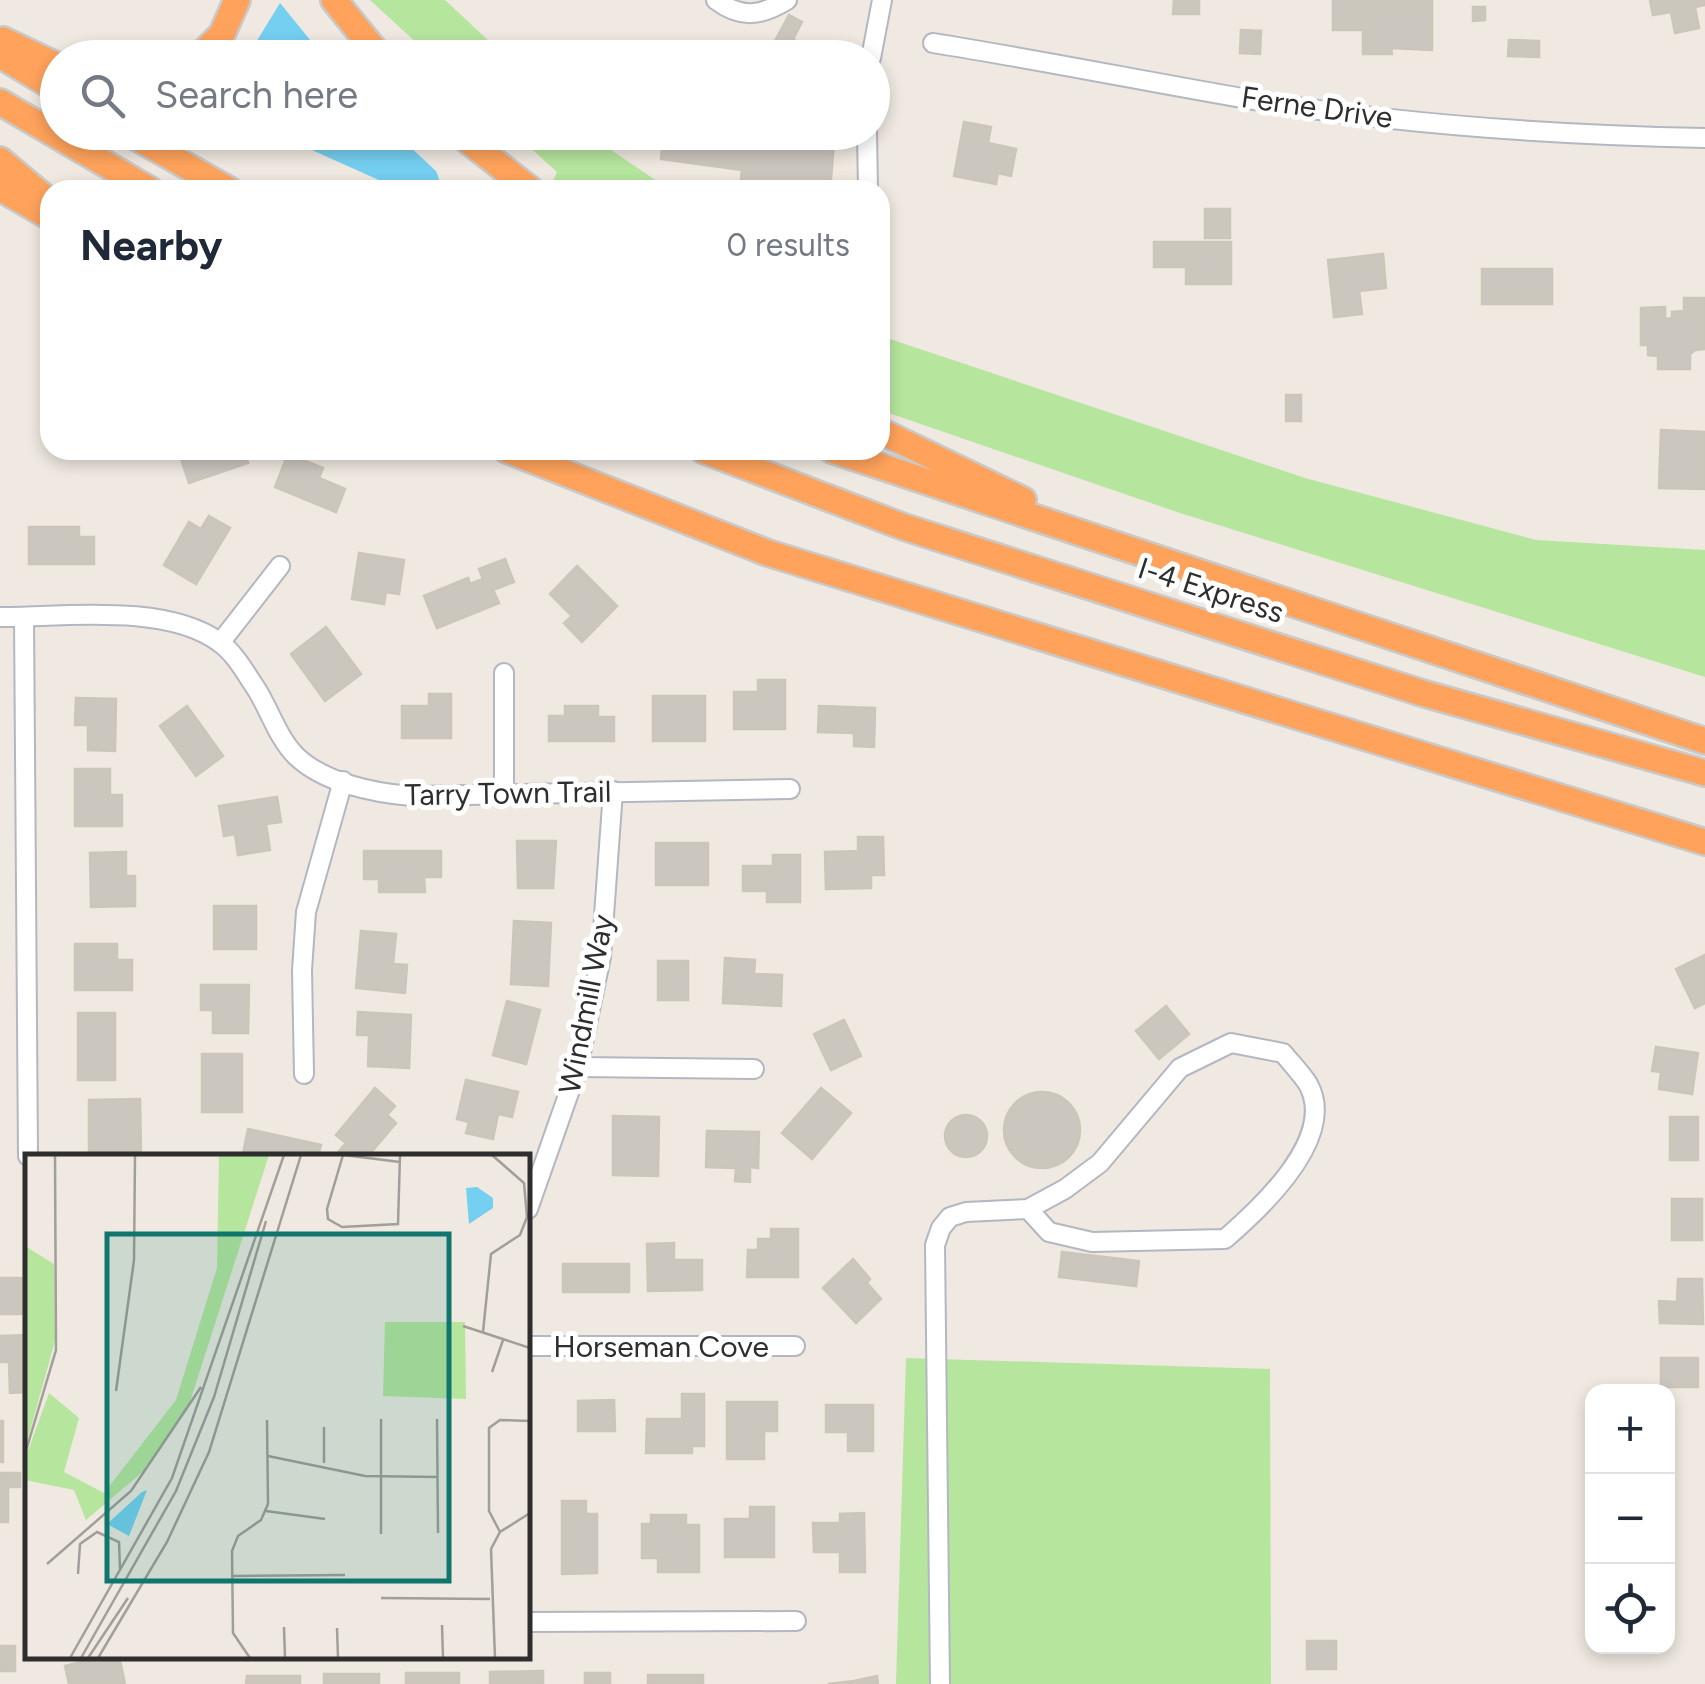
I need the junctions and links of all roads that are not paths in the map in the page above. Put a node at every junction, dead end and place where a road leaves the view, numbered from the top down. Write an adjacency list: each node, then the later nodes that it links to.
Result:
1 (237, 0): 7 (highway)
2 (334, 0): 8 (highway)
3 (716, 0): 4 (street)
4 (787, 0)
5 (882, 0): 9 (street)
6 (0, 38): 12 (highway)
7 (216, 40)
8 (366, 40)
9 (874, 40)
10 (932, 44): 16 (street, Ferne Drive)
11 (0, 55): 13 (highway)
12 (40, 57)
13 (40, 79)
14 (0, 102): 15 (highway)
15 (40, 125)
16 (1705, 138)
17 (82, 150): 22 (highway)
18 (160, 150): 23 (highway)
19 (480, 150): 24 (highway)
20 (867, 150): 25 (street)
21 (0, 160): 27 (highway)
22 (133, 180)
23 (212, 180)
24 (519, 180)
25 (868, 180)
26 (0, 188): 28 (highway)
27 (40, 194)
28 (40, 211)
29 (890, 436): 34 (highway)
30 (532, 460): 45 (highway)
31 (729, 460): 40 (highway, I-4 Express)
32 (862, 460): 34 (highway)
33 (280, 566): 37 (street)
34 (1259, 593): 39 (highway)
35 (24, 617): 36 (street); 37 (street); 49 (street)
36 (0, 618)
37 (220, 643): 41 (street, Tarry Town Trail)
38 (504, 672): 44 (street)
39 (1705, 741)
40 (1705, 773)
41 (343, 781): 44 (street, Tarry Town Trail); 48 (street)
42 (790, 789): 43 (street, Tarry Town Trail)
43 (612, 791): 44 (street, Tarry Town Trail); 46 (street, Windmill Way)
44 (504, 794)
45 (1705, 842)
46 (578, 1067): 47 (street); 50 (street, Windmill Way)
47 (754, 1069)
48 (304, 1074)
49 (28, 1154)
50 (530, 1203)
51 (1028, 1209): 51 (street); 56 (street)
52 (530, 1346): 53 (street, Horseman Cove)
53 (796, 1346)
54 (530, 1622): 55 (street)
55 (796, 1622)
56 (940, 1684)

